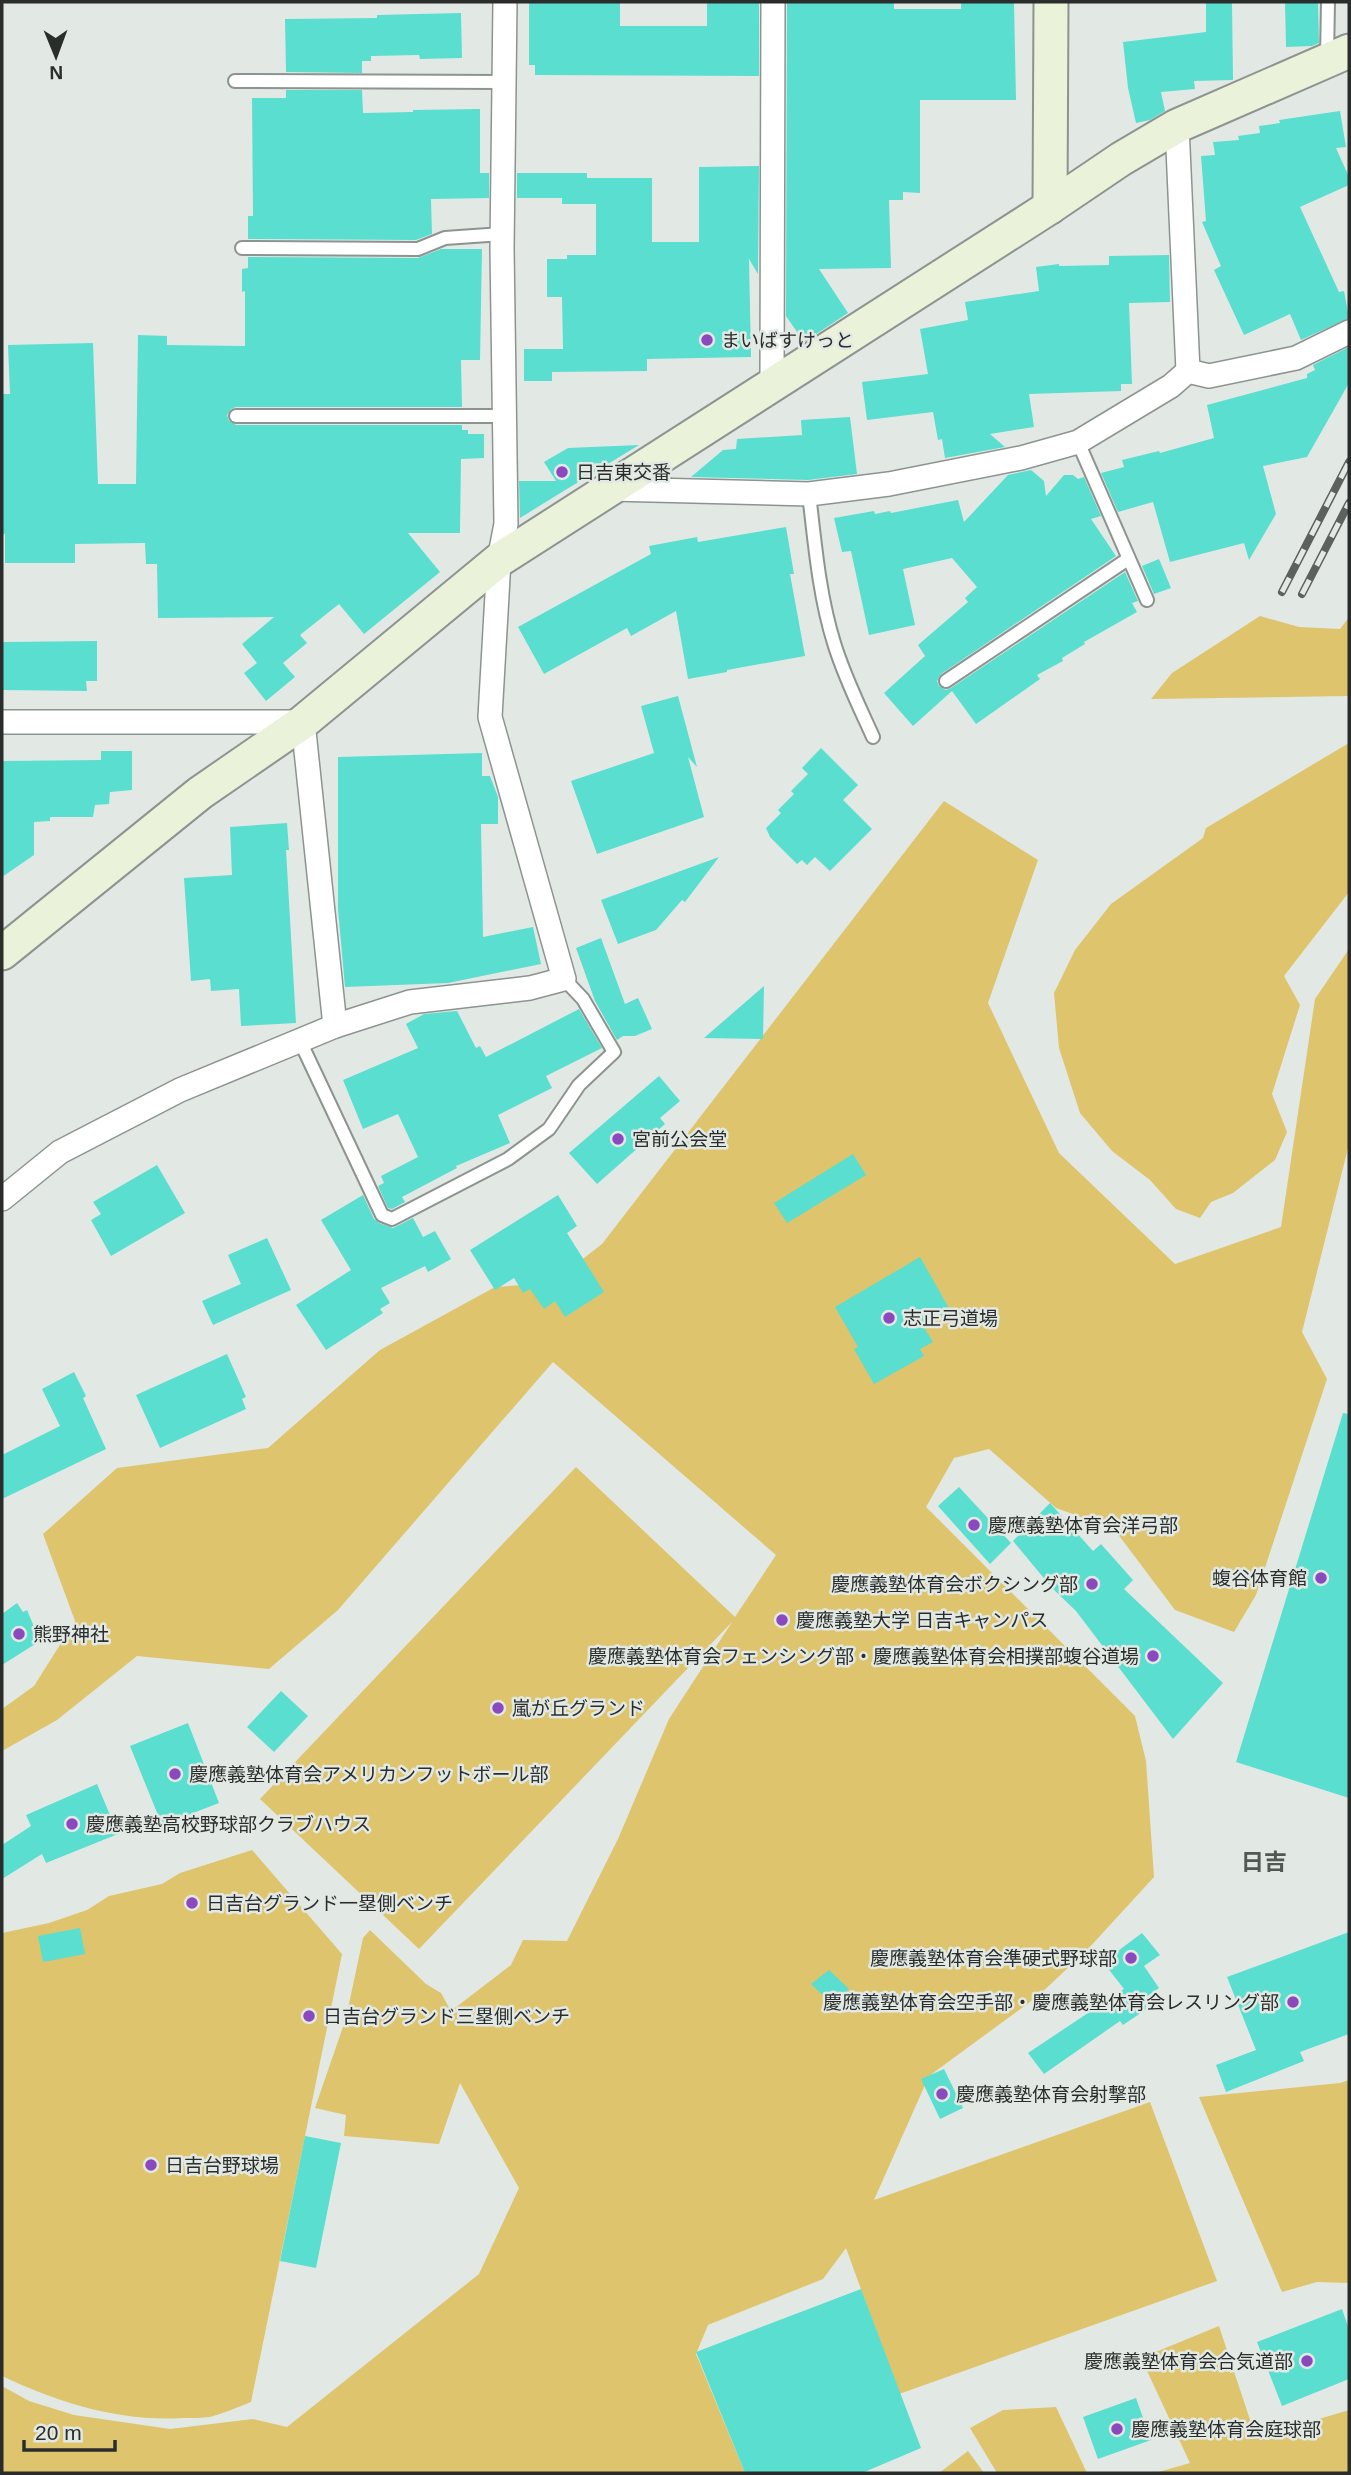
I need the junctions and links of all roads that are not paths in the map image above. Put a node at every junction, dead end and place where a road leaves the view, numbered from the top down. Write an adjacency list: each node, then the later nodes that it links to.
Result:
1 (505, 2): 7 (street)
2 (773, 2): 14 (street)
3 (1051, 2): 9 (street)
4 (1328, 2): 5 (lane)
5 (1338, 56): 8 (street)
6 (235, 80): 7 (lane)
7 (504, 82): 10 (street)
8 (1177, 126): 9 (street); 13 (street)
9 (1050, 207): 14 (street)
10 (502, 234): 11 (lane); 16 (street)
11 (242, 248)
12 (1349, 332): 13 (street)
13 (1188, 371): 17 (street)
14 (772, 383): 18 (street)
15 (236, 416): 16 (lane)
16 (504, 416): 21 (street)
17 (1078, 442): 19 (street); 20 (lane)
18 (607, 489): 19 (street); 21 (street)
19 (810, 494): 26 (lane)
20 (1128, 559): 22 (lane); 23 (lane)
21 (499, 560): 25 (street); 28 (street)
22 (1147, 600)
23 (946, 681)
24 (2, 722): 25 (street)
25 (303, 722): 27 (street); 29 (street)
26 (873, 737)
27 (2, 953)
28 (564, 979): 29 (street); 30 (lane)
29 (335, 1026): 30 (street)
30 (300, 1041): 31 (street)
31 (2, 1199)

